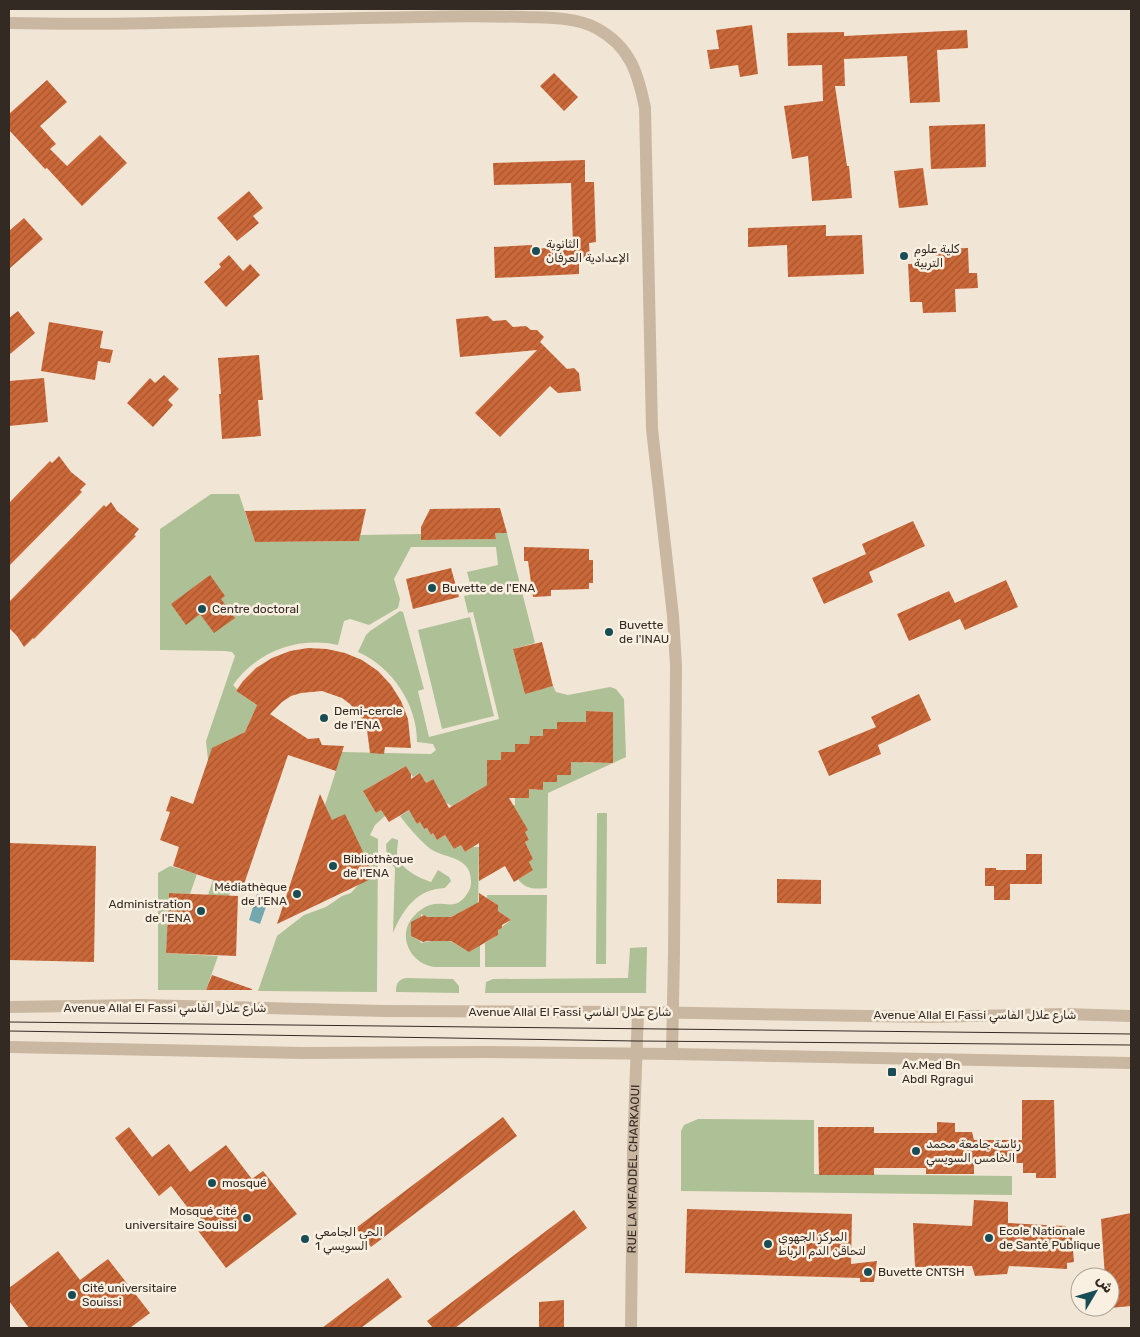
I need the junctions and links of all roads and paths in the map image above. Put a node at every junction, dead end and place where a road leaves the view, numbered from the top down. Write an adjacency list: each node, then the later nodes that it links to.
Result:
1 (9, 23): 4 (street)
2 (9, 1007): 3 (street, Avenue Allal El Fassi شارع علال الفاسي)
3 (638, 1012): 4 (street, Avenue Allal El Fassi شارع علال الفاسي); 7 (street, RUE LA MFADDEL CHARKAOUI)
4 (673, 1012): 5 (street, Avenue Allal El Fassi شارع علال الفاسي); 8 (street)
5 (1131, 1016)
6 (9, 1047): 7 (street)
7 (635, 1054): 8 (street); 10 (street, RUE LA MFADDEL CHARKAOUI)
8 (672, 1054): 9 (street)
9 (1131, 1063)
10 (631, 1328)

